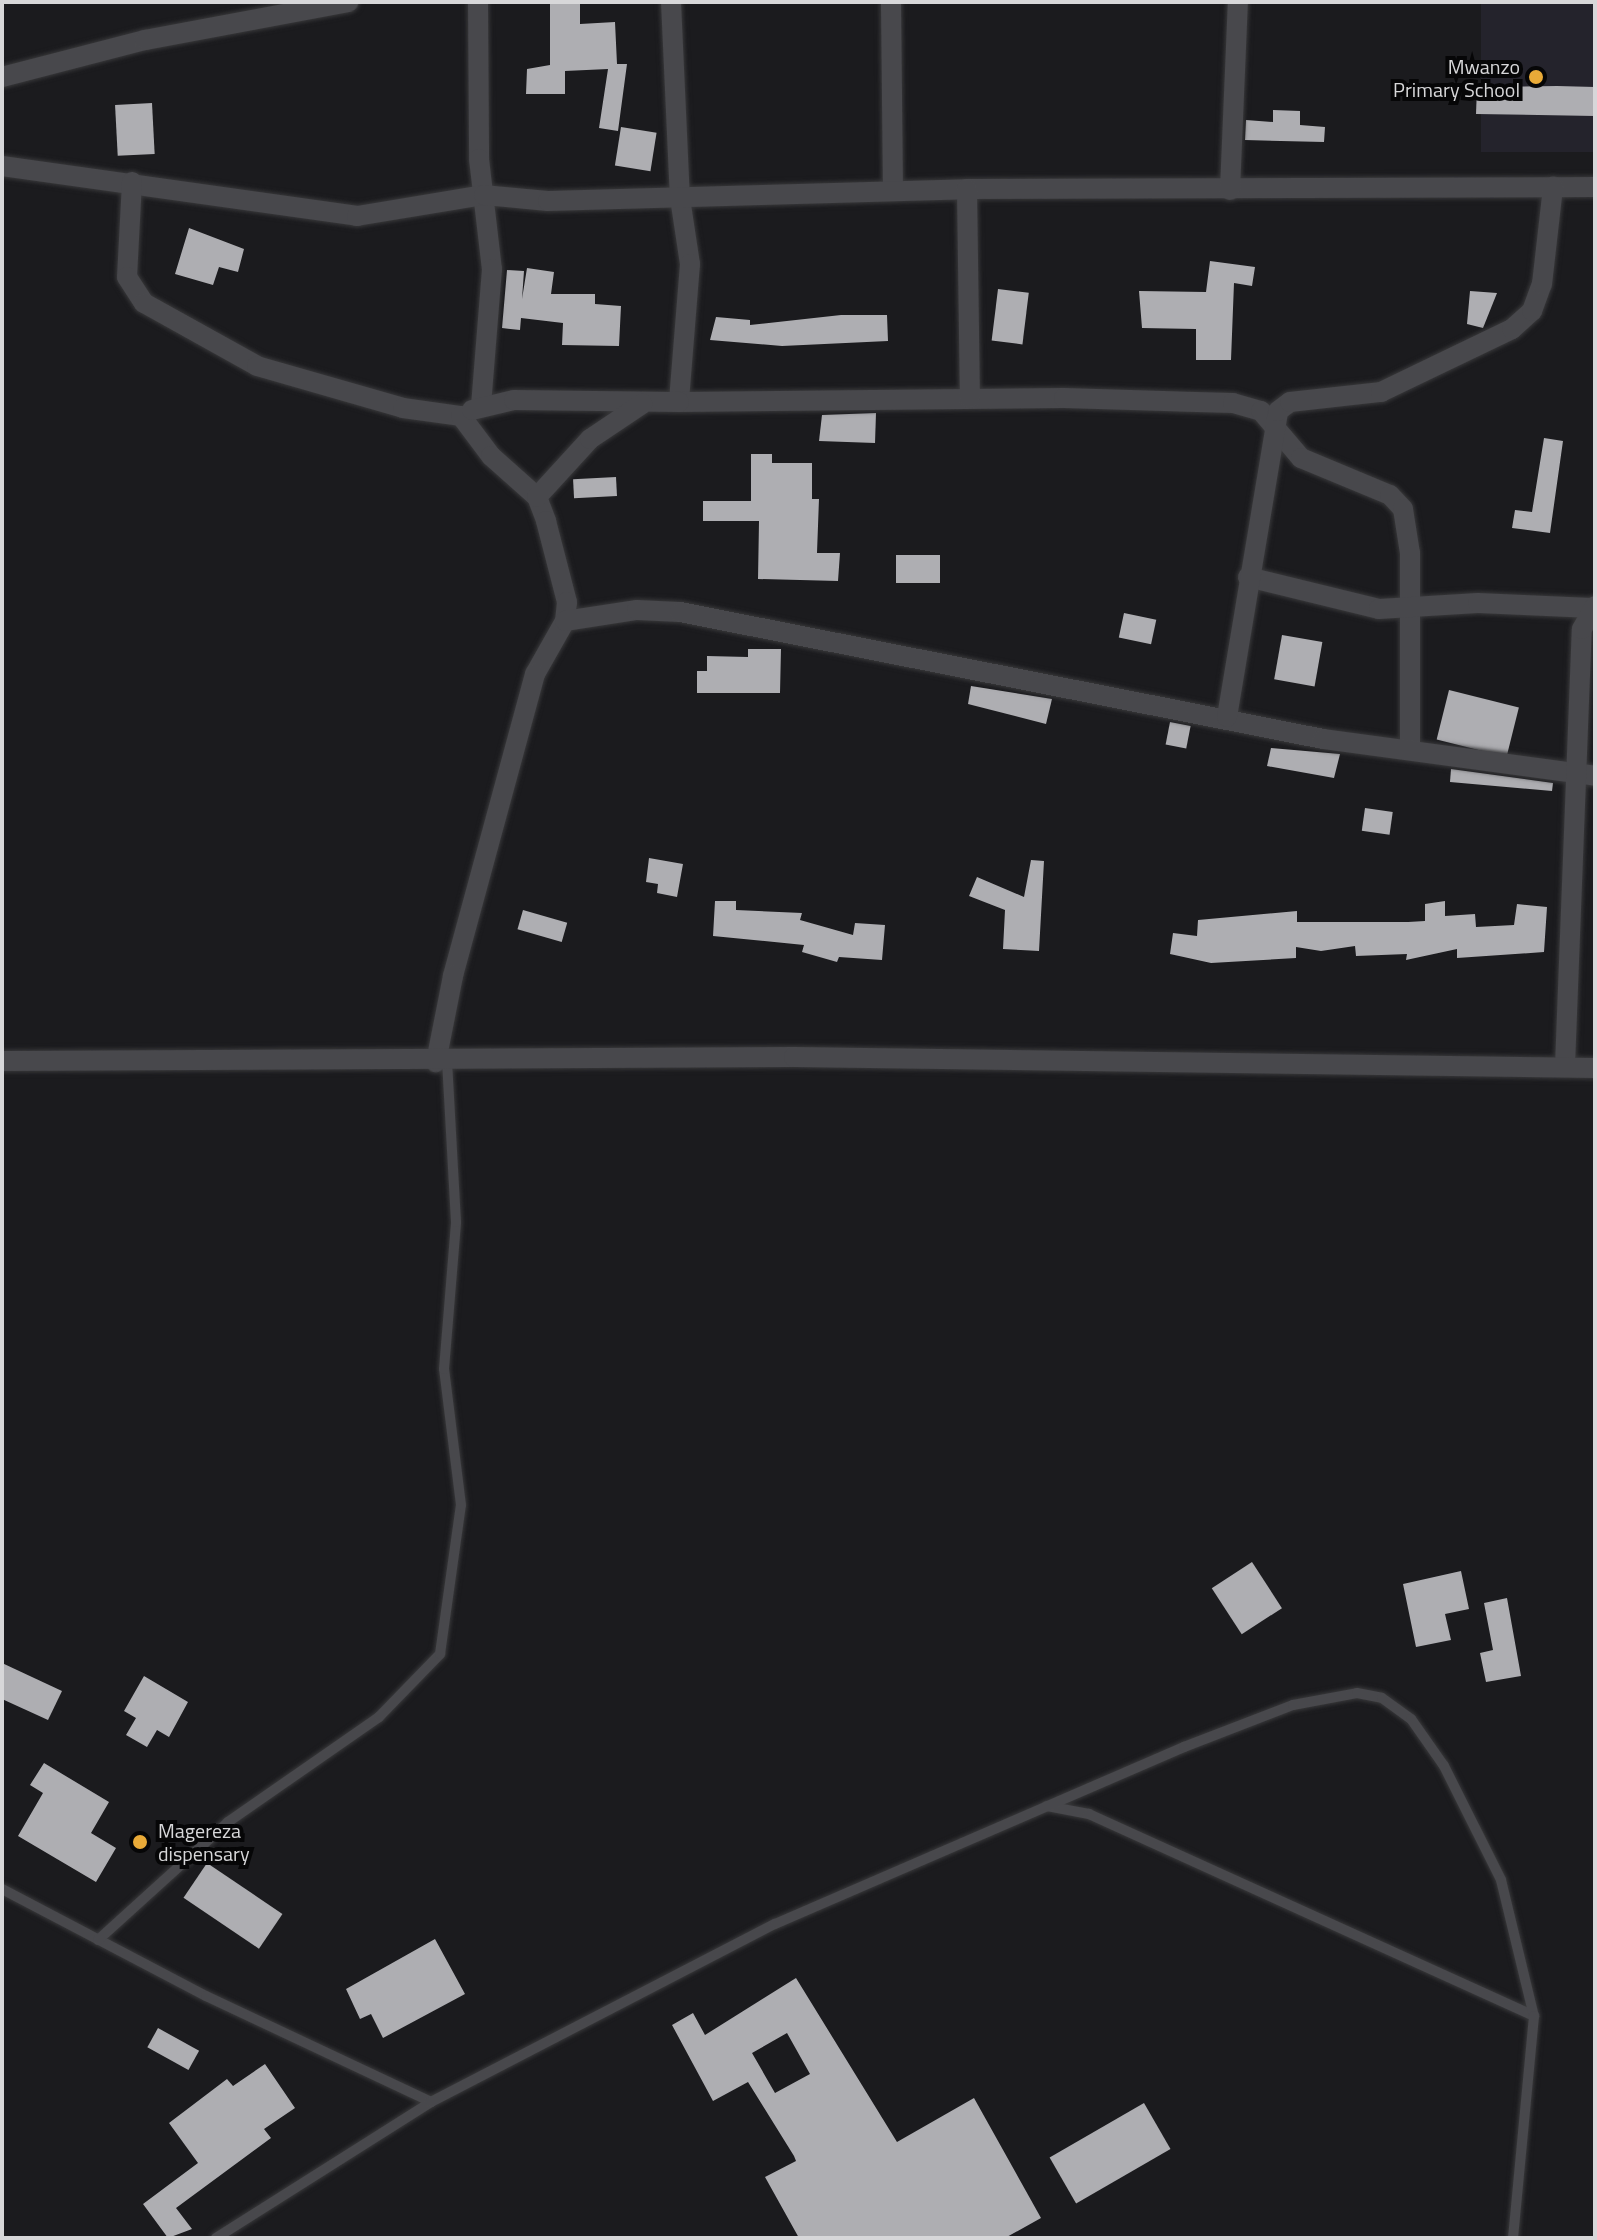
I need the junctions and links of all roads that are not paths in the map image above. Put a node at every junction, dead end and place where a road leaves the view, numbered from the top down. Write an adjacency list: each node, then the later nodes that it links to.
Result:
1 (348, 2): 6 (street)
2 (478, 2): 14 (street)
3 (671, 2): 15 (street)
4 (891, 2): 13 (street)
5 (1238, 2): 12 (street)
6 (2, 77)
7 (2, 166): 8 (street)
8 (132, 182): 14 (street); 20 (street)
9 (1553, 187): 10 (street); 12 (street); 21 (street)
10 (1595, 187)
11 (967, 189): 12 (street); 13 (street); 16 (street)
12 (1230, 190)
13 (893, 191): 15 (street)
14 (484, 195): 15 (street); 19 (street)
15 (680, 198): 17 (street)
16 (970, 398): 17 (street); 21 (street)
17 (679, 402): 18 (street)
18 (642, 404): 19 (street); 22 (street)
19 (481, 405): 20 (street)
20 (461, 416): 22 (street)
21 (1273, 420): 23 (street); 25 (street)
22 (537, 497): 26 (street)
23 (1248, 577): 25 (street); 27 (street)
24 (1593, 607): 25 (street); 29 (street)
25 (1409, 612): 28 (street)
26 (565, 621): 27 (street); 31 (street)
27 (1227, 717): 28 (street)
28 (1410, 750): 29 (street)
29 (1587, 775): 32 (street)
30 (2, 1061): 31 (street)
31 (442, 1062): 32 (street); 36 (lane)
32 (1565, 1066): 33 (street)
33 (1595, 1068)
34 (1045, 1806): 37 (lane); 37 (lane); 38 (lane)
35 (2, 1889): 36 (lane)
36 (98, 1940): 38 (lane)
37 (1534, 2016): 40 (lane)
38 (431, 2102): 39 (lane)
39 (216, 2238)
40 (1513, 2238)

